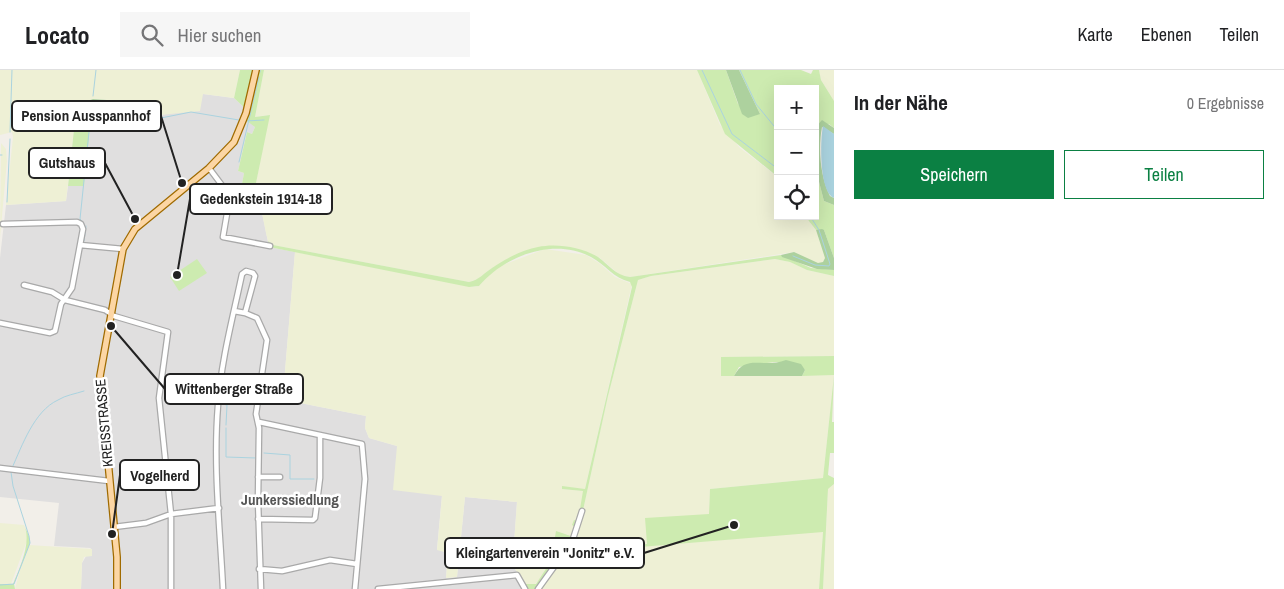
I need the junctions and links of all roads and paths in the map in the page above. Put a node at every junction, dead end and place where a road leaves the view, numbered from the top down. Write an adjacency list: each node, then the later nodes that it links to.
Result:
1 (256, 70): 2 (main road, KREISSTRASSE)
2 (209, 168): 5 (street); 6 (main road, KREISSTRASSE)
3 (3, 224): 4 (street)
4 (80, 244): 6 (street); 8 (street)
5 (270, 246)
6 (123, 249): 11 (main road, KREISSTRASSE)
7 (24, 285): 8 (street)
8 (65, 300): 11 (street); 12 (street)
9 (234, 311): 10 (street); 10 (street); 19 (street)
10 (245, 313): 13 (street)
11 (111, 314): 18 (main road, KREISSTRASSE); 21 (street)
12 (0, 323)
13 (259, 422): 14 (street); 16 (street)
14 (320, 435): 22 (street); 24 (street)
15 (0, 468): 18 (street)
16 (258, 477): 17 (street); 22 (street)
17 (280, 477)
18 (109, 482): 23 (main road, KREISSTRASSE)
19 (219, 508): 21 (street); 29 (street)
20 (582, 511): 34 (street)
21 (171, 514): 23 (street); 28 (street)
22 (258, 518): 25 (street)
23 (114, 527): 27 (main road, KREISSTRASSE)
24 (357, 564): 25 (street); 31 (street)
25 (259, 569): 30 (street)
26 (407, 587): 32 (street); 33 (street)
27 (117, 589)
28 (171, 589)
29 (223, 589)
30 (261, 589)
31 (355, 589)
32 (378, 589)
33 (525, 589)
34 (538, 589)

